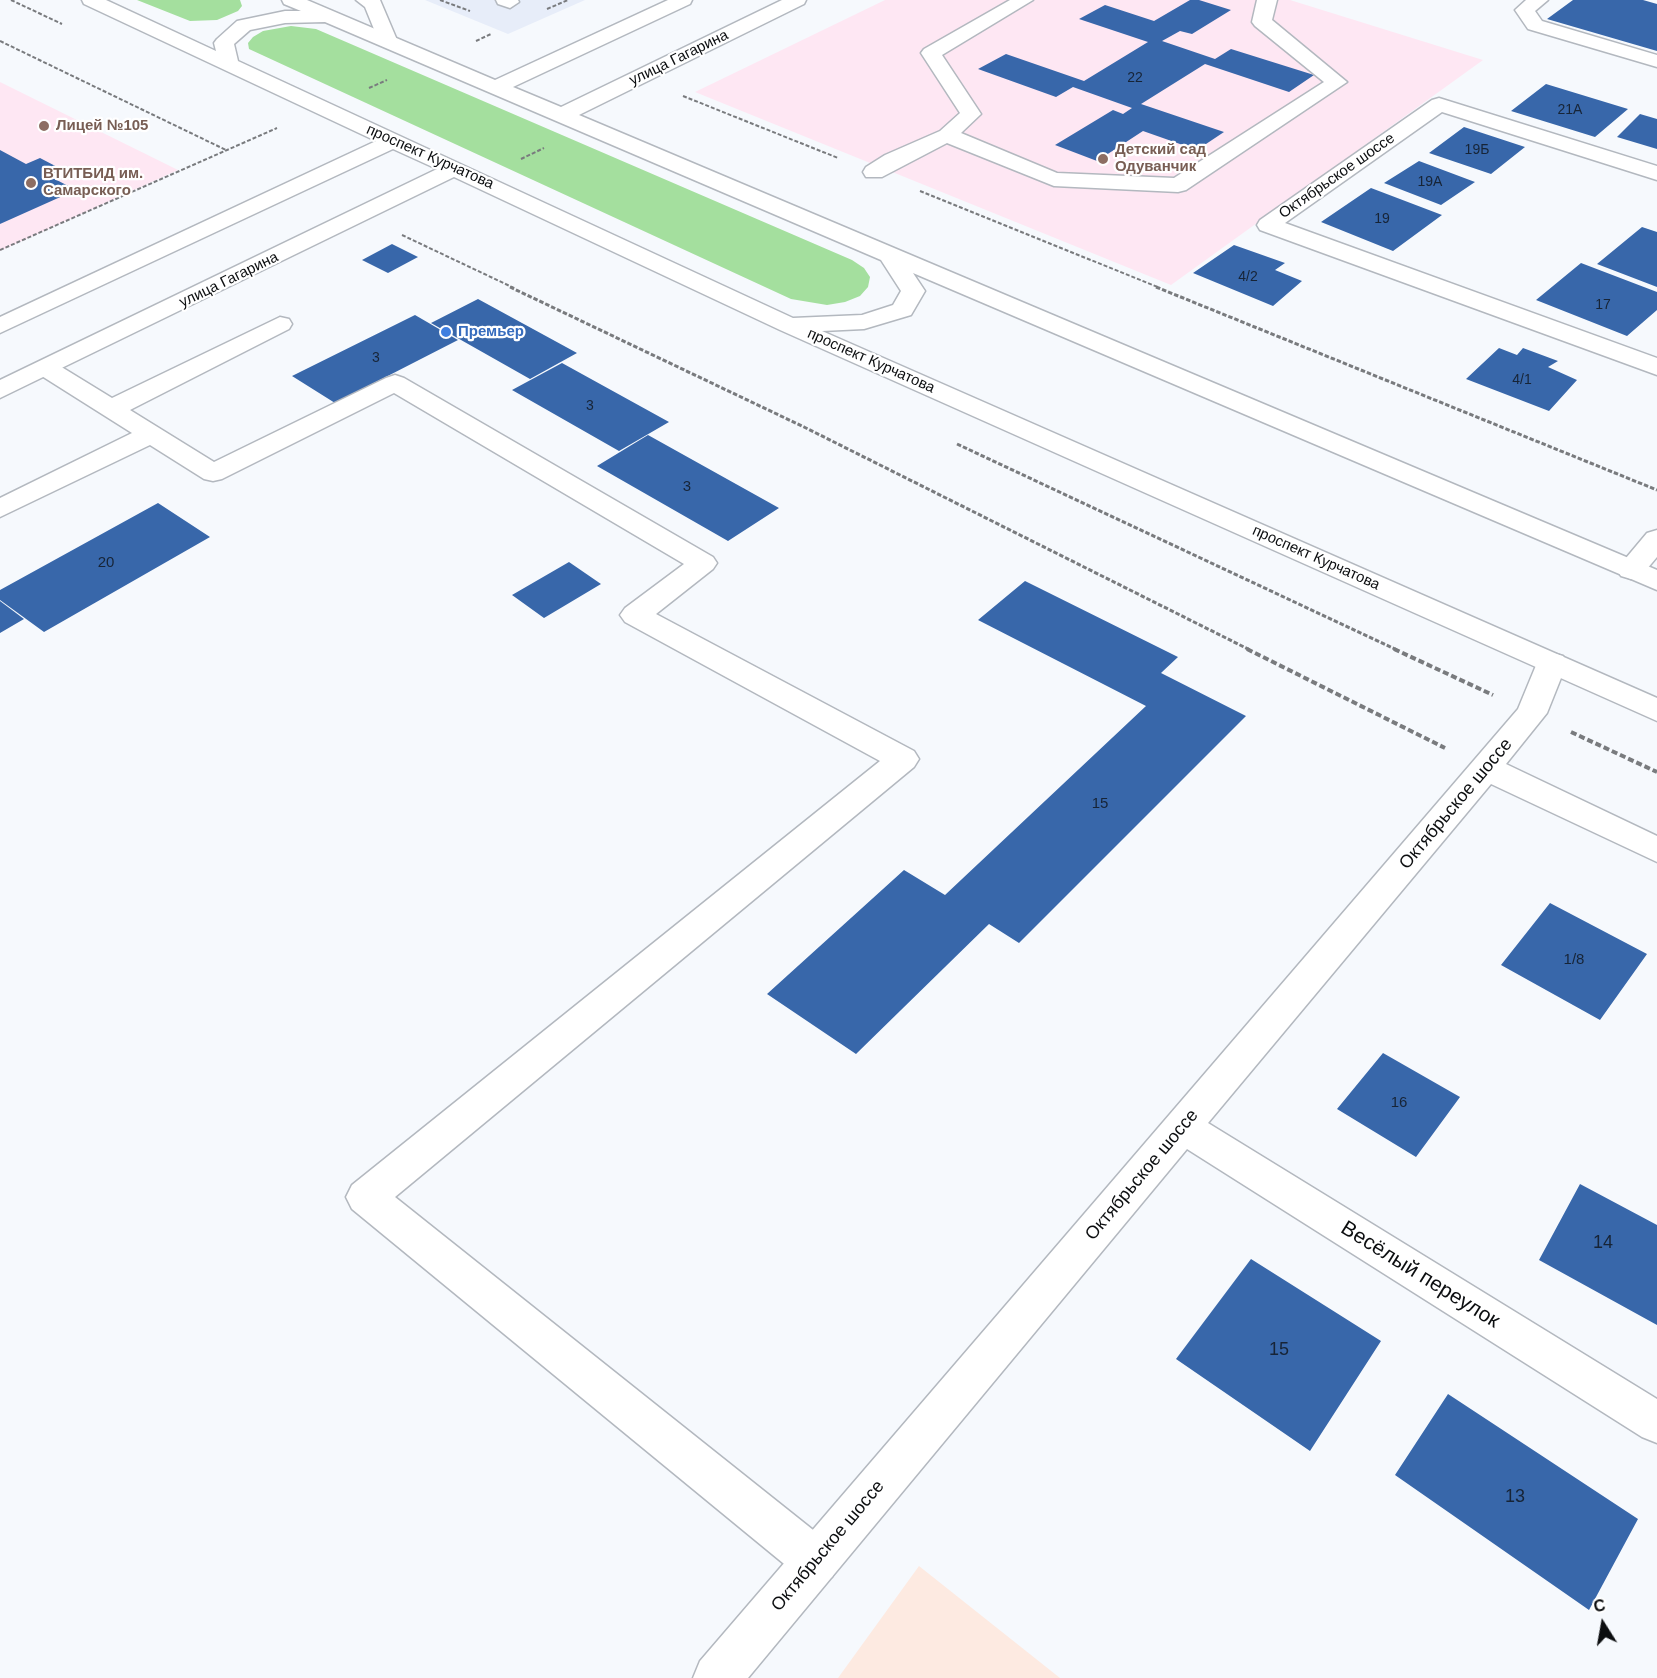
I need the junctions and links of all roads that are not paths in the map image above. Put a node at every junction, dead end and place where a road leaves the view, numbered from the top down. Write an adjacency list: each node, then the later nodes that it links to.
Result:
1 (91, 0): 12 (street, проспект Курчатова)
2 (291, 0): 9 (street)
3 (365, 0): 10 (street)
4 (683, 0): 13 (street)
5 (797, 0): 14 (street, улица Гагарина)
6 (1024, 0): 15 (street)
7 (1266, 0): 15 (street)
8 (1537, 0): 11 (street)
9 (332, 18): 10 (street); 12 (street)
10 (387, 40): 13 (street)
11 (1657, 61)
12 (228, 62): 16 (street, проспект Курчатова)
13 (498, 86): 14 (street)
14 (562, 115): 20 (street)
15 (947, 135): 18 (street)
16 (394, 141): 17 (street, проспект Курчатова); 23 (street)
17 (456, 168): 22 (street, проспект Курчатова); 25 (street, улица Гагарина)
18 (874, 172)
19 (1657, 173): 24 (street, Октябрьское шоссе)
20 (890, 255): 22 (street); 31 (street)
21 (280, 324): 27 (street)
22 (789, 325): 33 (street, проспект Курчатова)
23 (0, 326)
24 (1657, 367)
25 (46, 368): 26 (street, улица Гагарина); 27 (street)
26 (0, 390)
27 (111, 409): 28 (street)
28 (151, 434): 29 (street); 39 (street)
29 (0, 509)
30 (1657, 539): 31 (street)
31 (1631, 570): 32 (street)
32 (1657, 581)
33 (1552, 663): 34 (street, проспект Курчатова); 35 (street, Октябрьское шоссе)
34 (1657, 710)
35 (1486, 768): 36 (street); 37 (street, Октябрьское шоссе)
36 (1657, 850)
37 (1183, 1126): 38 (street, Весёлый переулок); 39 (street, Октябрьское шоссе)
38 (1657, 1423)
39 (816, 1561): 40 (street, Октябрьское шоссе)
40 (717, 1678)

